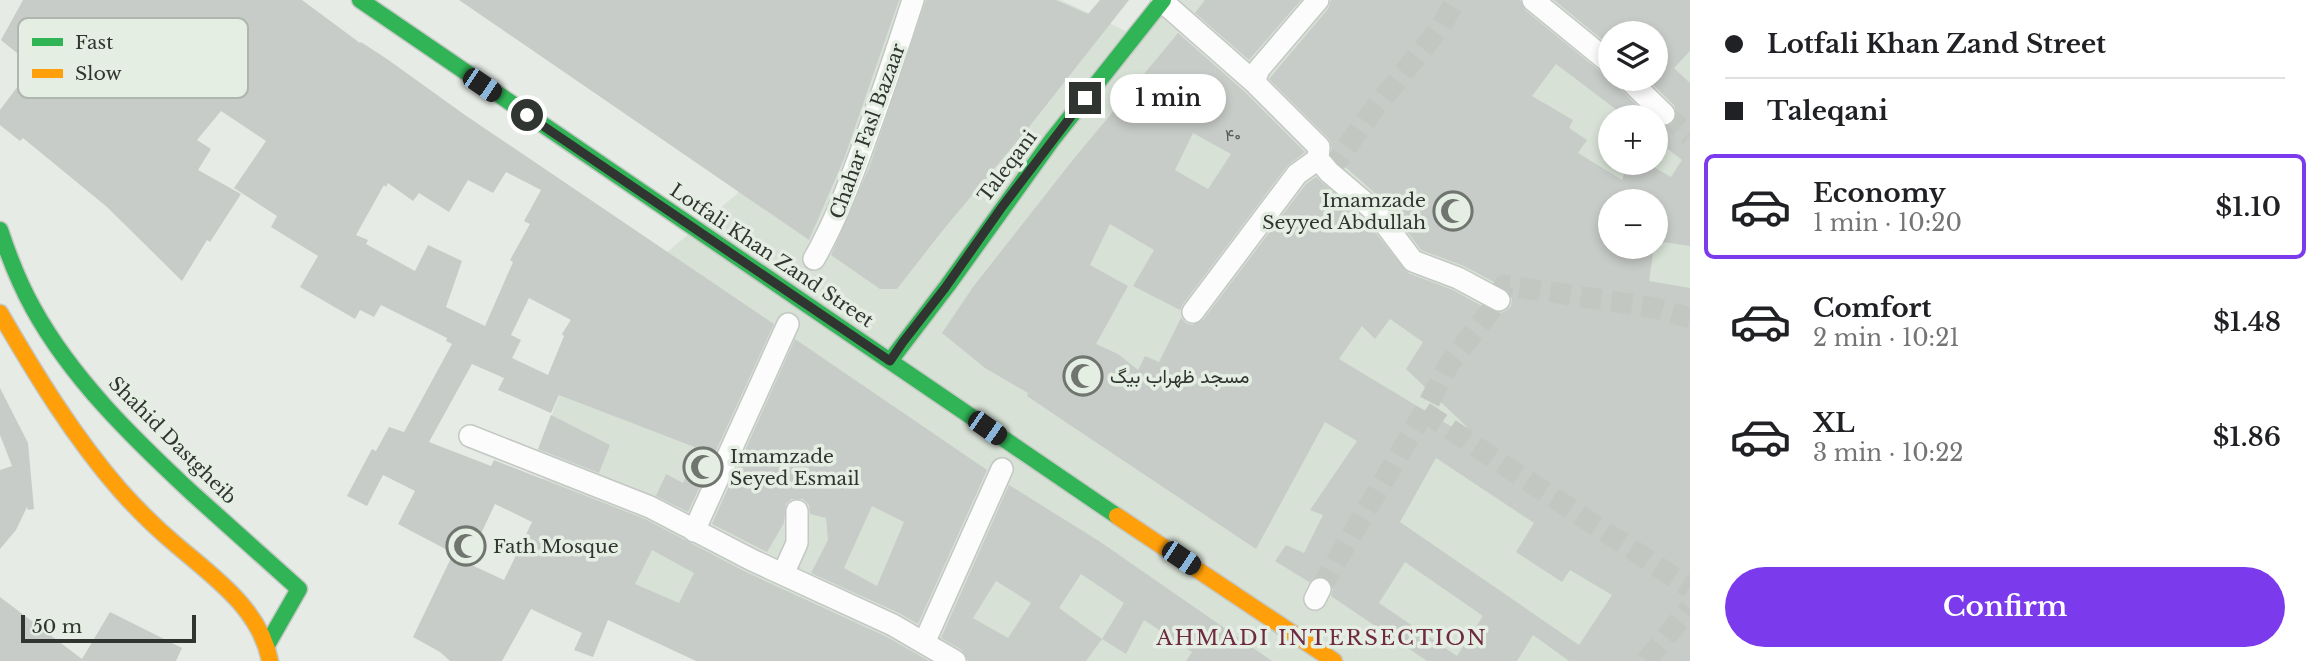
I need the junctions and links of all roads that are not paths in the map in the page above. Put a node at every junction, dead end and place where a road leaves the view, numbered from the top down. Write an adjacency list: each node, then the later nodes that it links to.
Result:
1 (360, 0): 17 (street, Lotfali Khan Zand Street)
2 (913, 0): 12 (street, Chahar Fasl Bazaar)
3 (1169, 0): 7 (street); 17 (street, Taleqani)
4 (1318, 0): 7 (street)
5 (1533, 0): 6 (street)
6 (1598, 54)
7 (1257, 75): 10 (street)
8 (1640, 91): 9 (street)
9 (1655, 105)
10 (1324, 165): 13 (street); 14 (street)
11 (0, 230): 24 (street, Shahid Dastgheib)
12 (814, 259)
13 (1499, 300)
14 (1193, 312)
15 (0, 313): 24 (street)
16 (788, 324): 21 (street)
17 (890, 361): 26 (street, Lotfali Khan Zand Street)
18 (470, 436): 21 (street)
19 (1002, 469): 23 (street)
20 (797, 511): 22 (street)
21 (694, 531): 22 (street)
22 (783, 574): 23 (street)
23 (924, 643): 25 (street)
24 (268, 653)
25 (955, 661)
26 (1334, 661)

